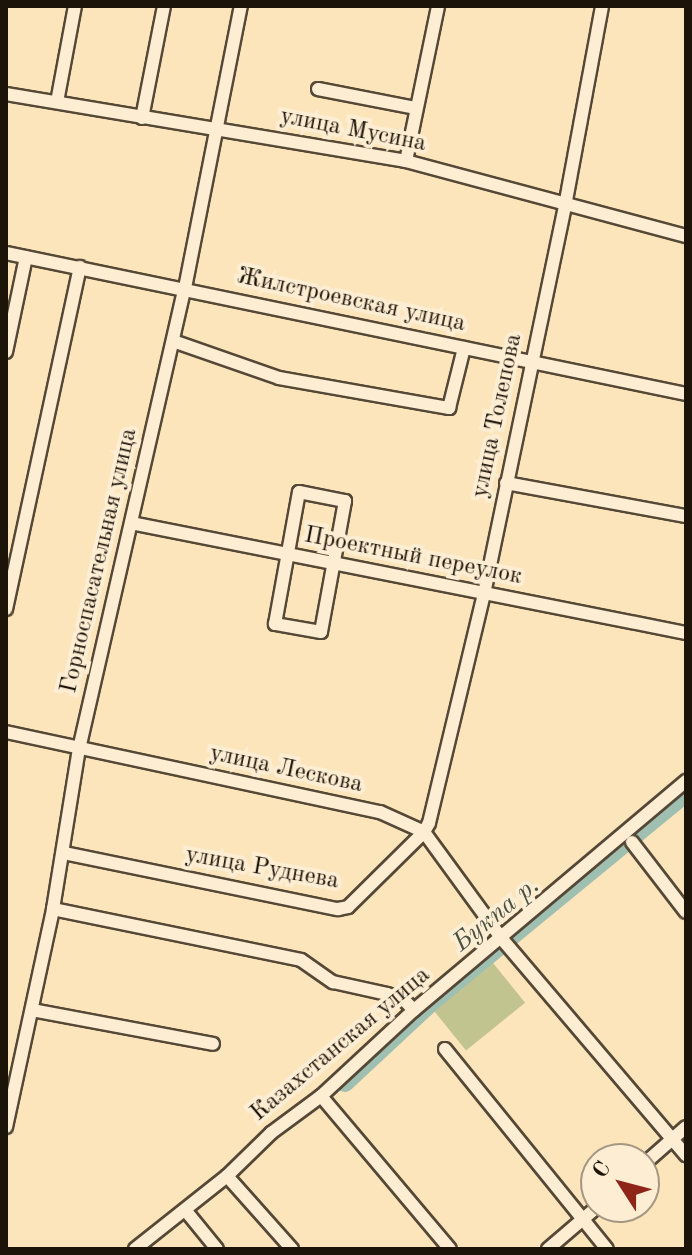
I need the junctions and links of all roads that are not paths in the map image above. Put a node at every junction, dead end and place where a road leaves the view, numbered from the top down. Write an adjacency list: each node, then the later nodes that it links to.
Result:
1 (75, 6): 8 (street)
2 (164, 6): 10 (street)
3 (241, 6): 11 (street, Горноспасательная улица)
4 (438, 6): 9 (street)
5 (602, 6): 13 (street, улица Толепова)
6 (318, 89): 9 (street)
7 (6, 94): 8 (street, улица Мусина)
8 (57, 102): 10 (street, улица Мусина)
9 (416, 108): 12 (street)
10 (142, 118): 11 (street, улица Мусина)
11 (218, 129): 12 (street, улица Мусина); 18 (street, Горноспасательная улица)
12 (406, 161): 13 (street, улица Мусина)
13 (565, 206): 14 (street, улица Мусина); 22 (street, улица Толепова)
14 (686, 236)
15 (6, 253): 16 (street, Жилстроевская улица)
16 (26, 257): 17 (street, Жилстроевская улица); 21 (street)
17 (80, 267): 18 (street, Жилстроевская улица); 30 (street)
18 (185, 288): 19 (street, Горноспасательная улица); 20 (street, Жилстроевская улица)
19 (173, 341): 20 (street); 26 (street, Горноспасательная улица)
20 (464, 348): 22 (street, Жилстроевская улица)
21 (6, 352)
22 (533, 363): 23 (street, Жилстроевская улица); 24 (street, улица Толепова)
23 (686, 394)
24 (506, 483): 25 (street); 29 (street, улица Толепова)
25 (686, 516)
26 (131, 523): 27 (street, Проектный переулок); 33 (street, Горноспасательная улица)
27 (287, 555): 28 (street, Проектный переулок); 28 (street); 28 (street)
28 (333, 565): 29 (street, Проектный переулок)
29 (484, 594): 31 (street, Проектный переулок); 35 (street, улица Толепова)
30 (6, 609)
31 (686, 633)
32 (6, 732): 33 (street, улица Лескова)
33 (79, 749): 35 (street, улица Лескова); 37 (street, Горноспасательная улица)
34 (686, 781): 40 (street, Казахстанская улица)
35 (424, 832): 37 (street, улица Руднева); 40 (street, улица Лескова)
36 (632, 842): 39 (street)
37 (64, 853): 38 (street, Горноспасательная улица)
38 (53, 909): 41 (street, Горноспасательная улица); 42 (street)
39 (686, 912)
40 (502, 939): 42 (street, Казахстанская улица); 48 (street, улица Лескова)
41 (32, 1010): 43 (street); 46 (street, Горноспасательная улица)
42 (414, 1010): 45 (street, Казахстанская улица)
43 (213, 1044)
44 (445, 1049): 53 (street)
45 (321, 1096): 51 (street, Казахстанская улица); 59 (street)
46 (6, 1125)
47 (686, 1127): 48 (street)
48 (673, 1138): 49 (street); 50 (street, улица Лескова)
49 (660, 1150)
50 (686, 1155)
51 (227, 1176): 52 (street, Казахстанская улица); 58 (street)
52 (186, 1211): 56 (street, Казахстанская улица); 57 (street)
53 (580, 1216)
54 (580, 1222): 60 (street)
55 (585, 1223): 61 (street)
56 (135, 1249)
57 (217, 1249)
58 (292, 1249)
59 (450, 1249)
60 (548, 1249)
61 (607, 1249)

